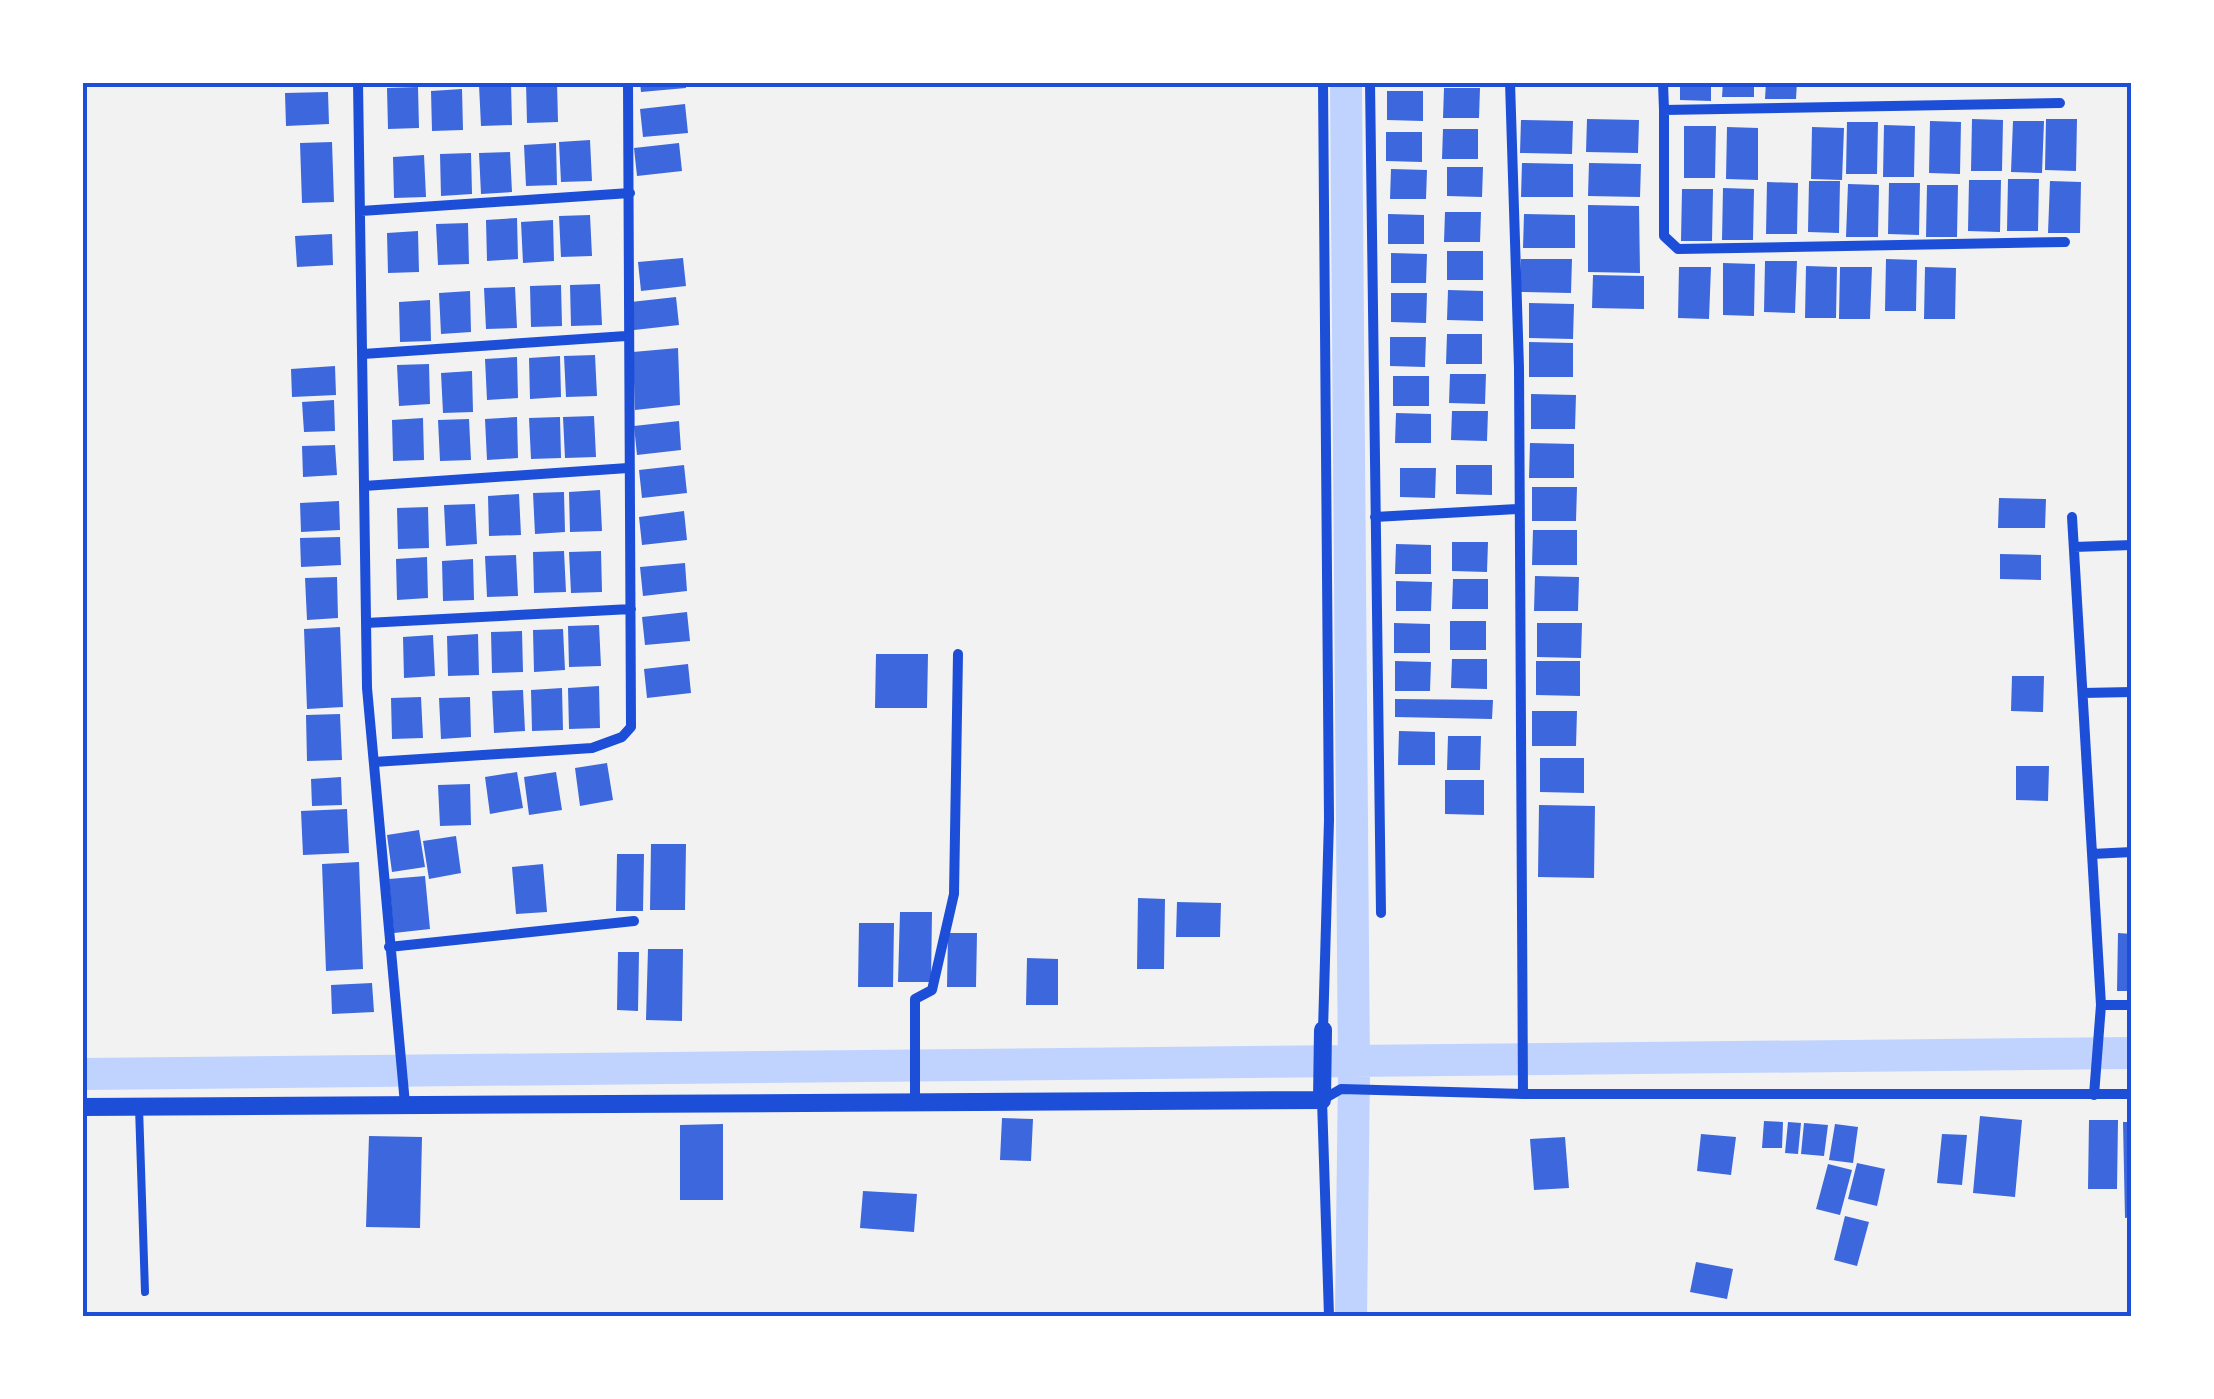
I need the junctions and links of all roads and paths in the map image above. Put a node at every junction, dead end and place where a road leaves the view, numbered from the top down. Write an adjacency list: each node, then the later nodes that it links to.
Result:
1 (358, 82): 10 (street)
2 (628, 82): 9 (street)
3 (1323, 82): 34 (street)
4 (1370, 82): 17 (street)
5 (1510, 82): 16 (street)
6 (1663, 82): 8 (street)
7 (2060, 103): 8 (street)
8 (1664, 110): 11 (street)
9 (630, 193): 10 (street); 12 (street)
10 (361, 211): 13 (street)
11 (2064, 242)
12 (626, 336): 13 (street); 14 (street)
13 (363, 354): 15 (street)
14 (628, 468): 15 (street); 21 (street)
15 (364, 486): 22 (street)
16 (1517, 509): 17 (street); 36 (street)
17 (1375, 517): 29 (street)
18 (2072, 517): 20 (street)
19 (2132, 545): 20 (street)
20 (2074, 547): 25 (street)
21 (631, 609): 22 (street); 26 (street)
22 (366, 623): 26 (street)
23 (958, 654): 40 (street)
24 (2132, 692): 25 (street)
25 (2082, 694): 28 (street)
26 (374, 762): 31 (street)
27 (2132, 852): 28 (street)
28 (2092, 854): 32 (street)
29 (1380, 913)
30 (634, 921): 31 (street)
31 (389, 948): 38 (street)
32 (2101, 1005): 33 (street); 39 (street)
33 (2132, 1005)
34 (1323, 1030): 35 (street)
35 (1322, 1091): 36 (street); 40 (street); 44 (street)
36 (1523, 1094): 39 (street)
37 (2132, 1094): 39 (street)
38 (404, 1095): 40 (street); 41 (street)
39 (2094, 1095)
40 (914, 1102)
41 (139, 1104): 42 (street); 43 (lane)
42 (82, 1106)
43 (146, 1292)
44 (1329, 1316)

